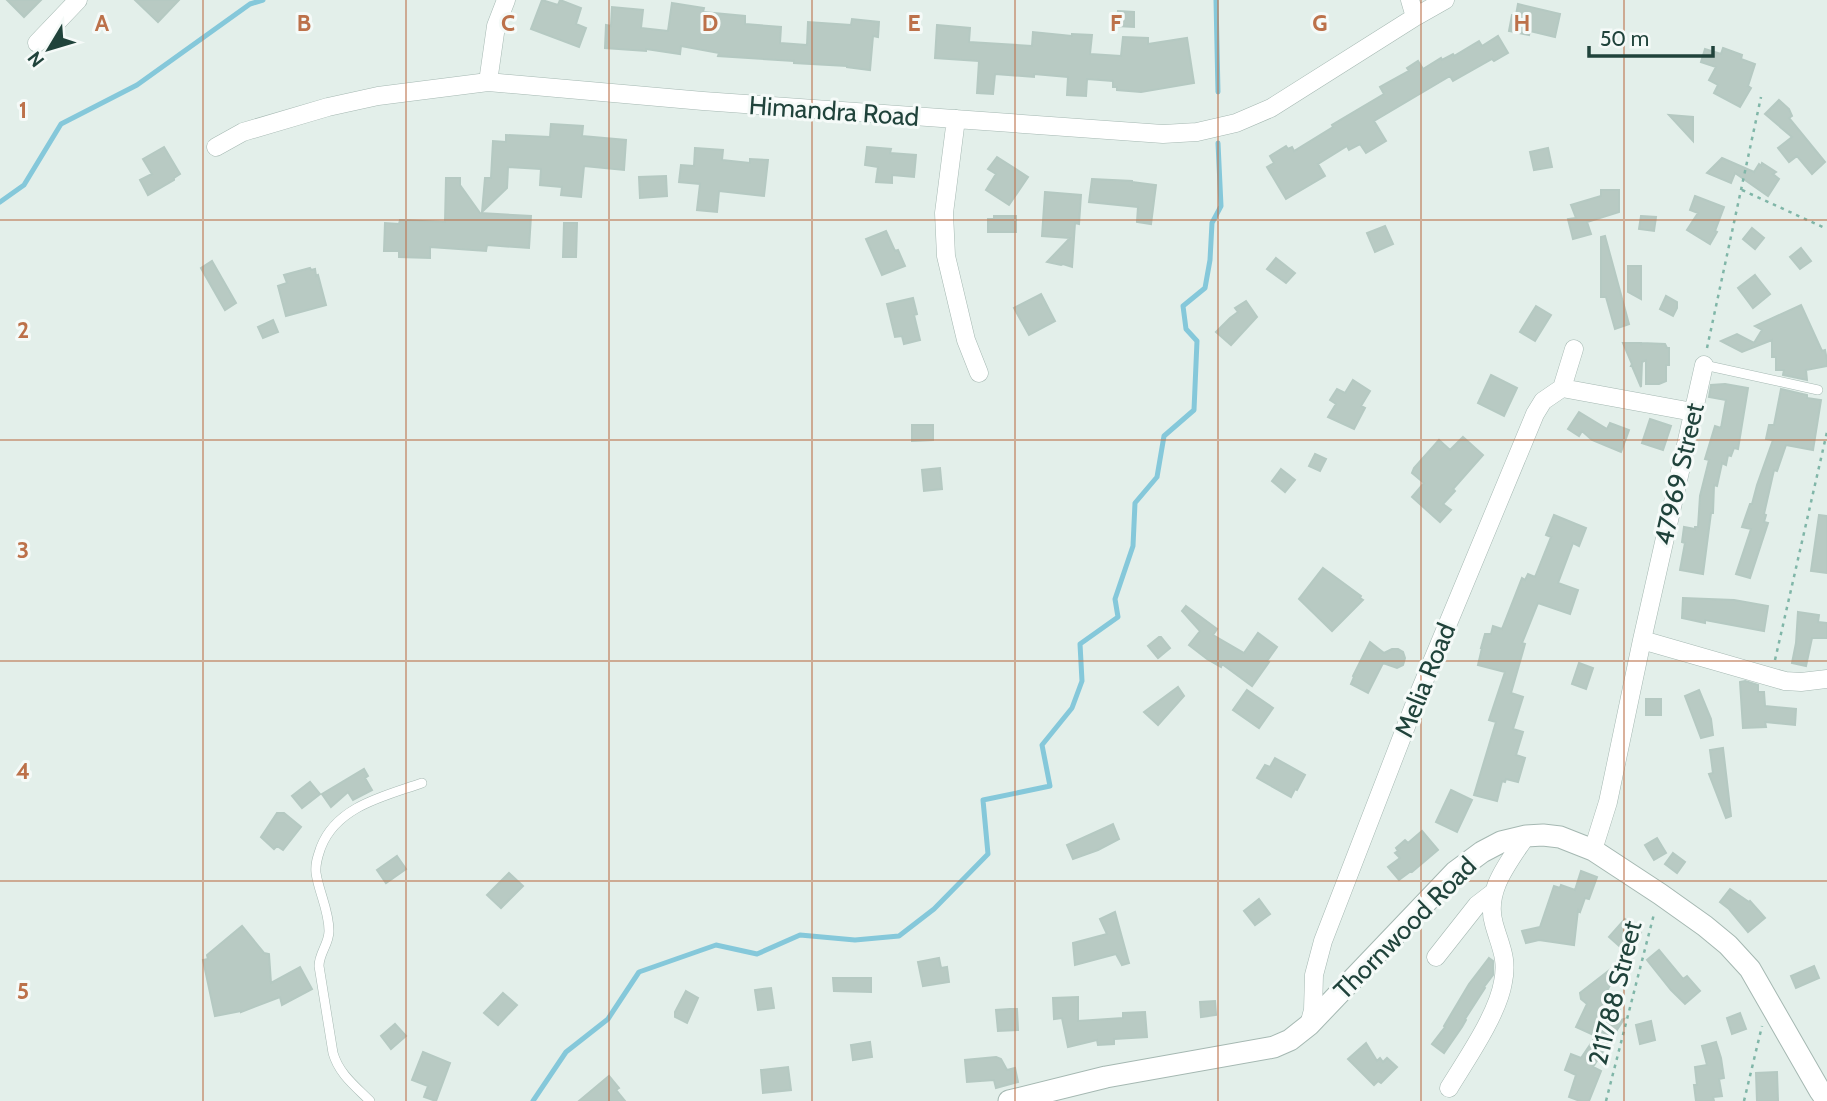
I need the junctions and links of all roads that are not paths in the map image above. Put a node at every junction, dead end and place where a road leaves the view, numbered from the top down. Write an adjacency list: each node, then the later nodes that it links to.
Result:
1 (78, 0): 5 (street)
2 (506, 0): 6 (street)
3 (1445, 0): 4 (street, Himandra Road)
4 (1413, 8): 7 (street, Himandra Road)
5 (37, 43)
6 (488, 82): 7 (street, Himandra Road); 8 (street, Himandra Road)
7 (956, 119): 11 (street)
8 (216, 147)
9 (1574, 349): 12 (street)
10 (1704, 365): 13 (lane); 14 (street, 47969 Street)
11 (979, 373)
12 (1562, 388): 14 (street); 22 (street, Melia Road)
13 (1818, 390)
14 (1693, 412): 15 (street, 47969 Street)
15 (1642, 640): 16 (street); 19 (street, 47969 Street)
16 (1827, 679)
17 (422, 783): 24 (lane)
18 (1526, 836): 19 (street, Thornwood Road); 20 (street); 22 (street, Thornwood Road)
19 (1593, 850): 26 (street, Thornwood Road)
20 (1494, 892): 21 (street); 23 (street)
21 (1436, 957)
22 (1309, 1025): 25 (street, Thornwood Road)
23 (1449, 1088)
24 (370, 1101)
25 (1009, 1101)
26 (1827, 1101)

